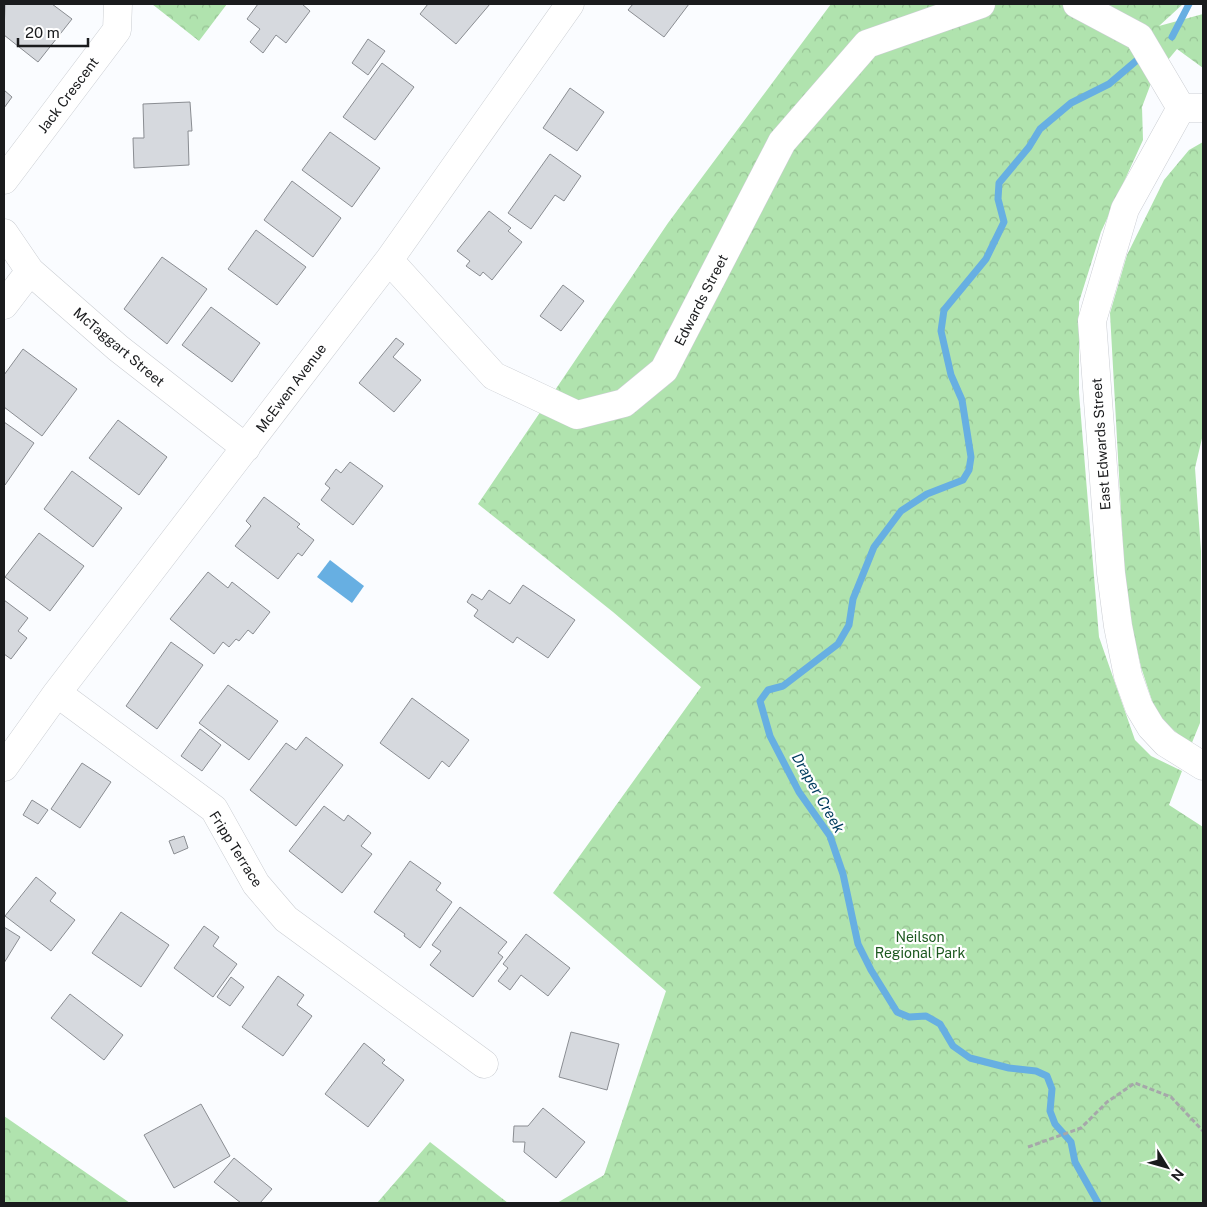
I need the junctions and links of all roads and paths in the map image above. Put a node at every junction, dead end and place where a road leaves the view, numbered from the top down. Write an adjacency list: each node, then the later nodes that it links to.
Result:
1 (118, 4): 6 (street, Jack Crescent)
2 (570, 4): 8 (street, McEwen Avenue)
3 (981, 4): 8 (street, Edwards Street)
4 (1077, 4): 5 (street)
5 (1192, 108): 13 (street, East Edwards Street)
6 (4, 180)
7 (4, 233): 9 (street, McTaggart Street)
8 (389, 260): 11 (street, McEwen Avenue)
9 (30, 271): 10 (street); 11 (street, McTaggart Street)
10 (4, 305)
11 (246, 448): 12 (street, McEwen Avenue)
12 (57, 693): 14 (street, McEwen Avenue); 15 (street, Fripp Terrace)
13 (1203, 766)
14 (4, 767)
15 (484, 1064)
16 (1203, 1131): 17 (path)
17 (1028, 1147)

